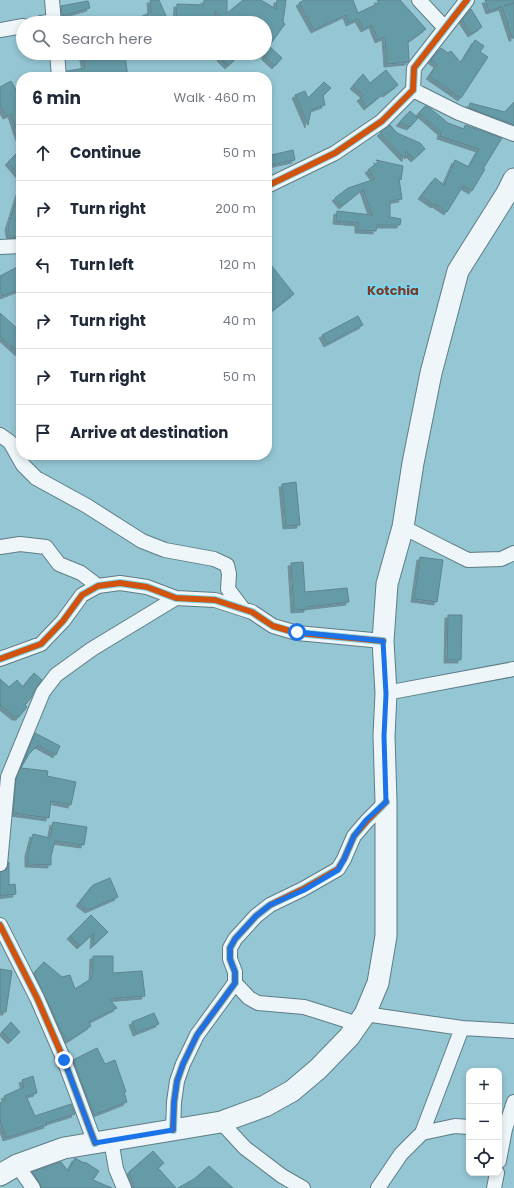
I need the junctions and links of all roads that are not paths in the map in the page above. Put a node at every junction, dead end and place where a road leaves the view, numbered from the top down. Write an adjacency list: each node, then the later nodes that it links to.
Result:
1 (52, 0): 4 (street)
2 (419, 0): 6 (street)
3 (467, 0): 6 (street)
4 (51, 16)
5 (16, 27): 7 (street)
6 (445, 28): 10 (street)
7 (0, 30)
8 (57, 60): 9 (street)
9 (58, 72)
10 (413, 90): 11 (street); 12 (street)
11 (514, 134)
12 (272, 184)
13 (512, 190): 19 (main road)
14 (16, 246): 15 (street)
15 (0, 247)
16 (0, 434): 17 (street)
17 (16, 453)
18 (20, 460): 24 (street)
19 (403, 527): 21 (street); 25 (main road)
20 (0, 547): 22 (street)
21 (514, 552)
22 (98, 586): 23 (street); 26 (street)
23 (176, 598): 24 (street); 30 (street)
24 (244, 609): 25 (street)
25 (383, 641): 28 (main road)
26 (0, 659)
27 (514, 669): 28 (street)
28 (386, 694): 29 (main road)
29 (386, 802): 33 (street); 34 (main road)
30 (1, 836): 31 (street)
31 (0, 864)
32 (0, 925): 43 (street)
33 (235, 983): 34 (street); 41 (street)
34 (361, 1019): 35 (street); 38 (main road)
35 (462, 1028): 36 (street); 42 (street)
36 (514, 1031)
37 (514, 1103): 40 (street)
38 (220, 1122): 41 (main road); 48 (street)
39 (466, 1127): 42 (street)
40 (502, 1129)
41 (173, 1130): 43 (main road)
42 (422, 1133): 49 (street)
43 (103, 1142): 44 (main road); 47 (street)
44 (8, 1170): 46 (street)
45 (496, 1176): 50 (street)
46 (33, 1188)
47 (124, 1188)
48 (303, 1188)
49 (378, 1188)
50 (494, 1188)

